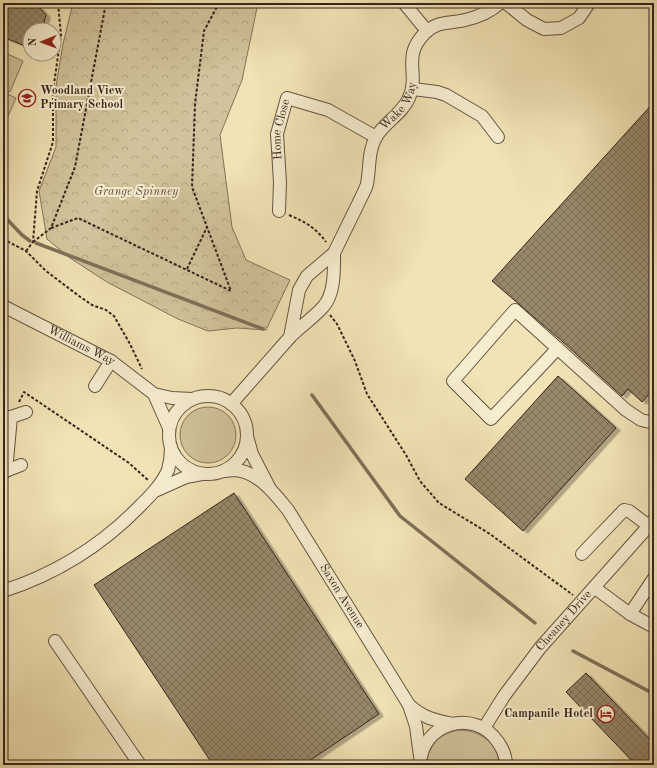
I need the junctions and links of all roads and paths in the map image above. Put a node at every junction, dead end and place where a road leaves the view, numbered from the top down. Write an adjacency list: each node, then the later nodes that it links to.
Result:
1 (58, 3): 16 (path)
2 (106, 3): 14 (path)
3 (219, 3): 13 (path)
4 (404, 3): 8 (street)
5 (500, 3): 8 (street, Wake Way)
6 (506, 3): 7 (street)
7 (589, 3)
8 (427, 31): 9 (street, Wake Way)
9 (413, 89): 10 (street, Wake Way); 11 (street)
10 (376, 137): 12 (street, Home Close); 18 (street, Wake Way)
11 (498, 137)
12 (279, 211): 18 (path)
13 (207, 227): 19 (path); 19 (path)
14 (51, 228): 16 (path); 19 (path)
15 (3, 239): 17 (path)
16 (33, 242): 17 (path)
17 (26, 251): 25 (path)
18 (334, 253): 21 (street, Wake Way); 22 (street, Wake Way)
19 (187, 270)
20 (3, 306): 24 (street, Williams Way)
21 (324, 306): 22 (street, Wake Way); 47 (path)
22 (290, 337): 29 (street, Wake Way)
23 (558, 348): 23 (street); 32 (street)
24 (110, 361): 26 (street); 27 (street, Williams Way)
25 (146, 372)
26 (95, 386)
27 (154, 394): 28 (street, Williams Way); 33 (street, Williams Way)
28 (192, 399): 29 (street); 33 (street)
29 (231, 404): 34 (street)
30 (26, 412): 31 (street)
31 (7, 417): 37 (street); 40 (path)
32 (654, 423)
33 (169, 428): 35 (street)
34 (246, 435): 38 (street); 41 (street, Saxon Avenue)
35 (171, 448): 39 (street); 40 (street)
36 (21, 465): 37 (street)
37 (5, 471)
38 (223, 471): 39 (street); 41 (street, Saxon Avenue)
39 (202, 474): 40 (street)
40 (154, 486): 46 (street)
41 (271, 490): 51 (street, Saxon Avenue)
42 (651, 523): 43 (street); 45 (street, Cheaney Drive)
43 (582, 554)
44 (654, 578): 48 (street)
45 (595, 588): 47 (street, Cheaney Drive); 48 (street)
46 (3, 591)
47 (582, 602): 53 (street, Cheaney Drive)
48 (630, 614): 49 (street)
49 (654, 627)
50 (55, 641): 55 (street)
51 (409, 705): 52 (street, Saxon Avenue); 54 (street, Saxon Avenue)
52 (452, 724): 53 (street, Saxon Avenue); 54 (street)
53 (484, 728): 56 (street)
54 (420, 760)
55 (140, 765)
56 (506, 765)

